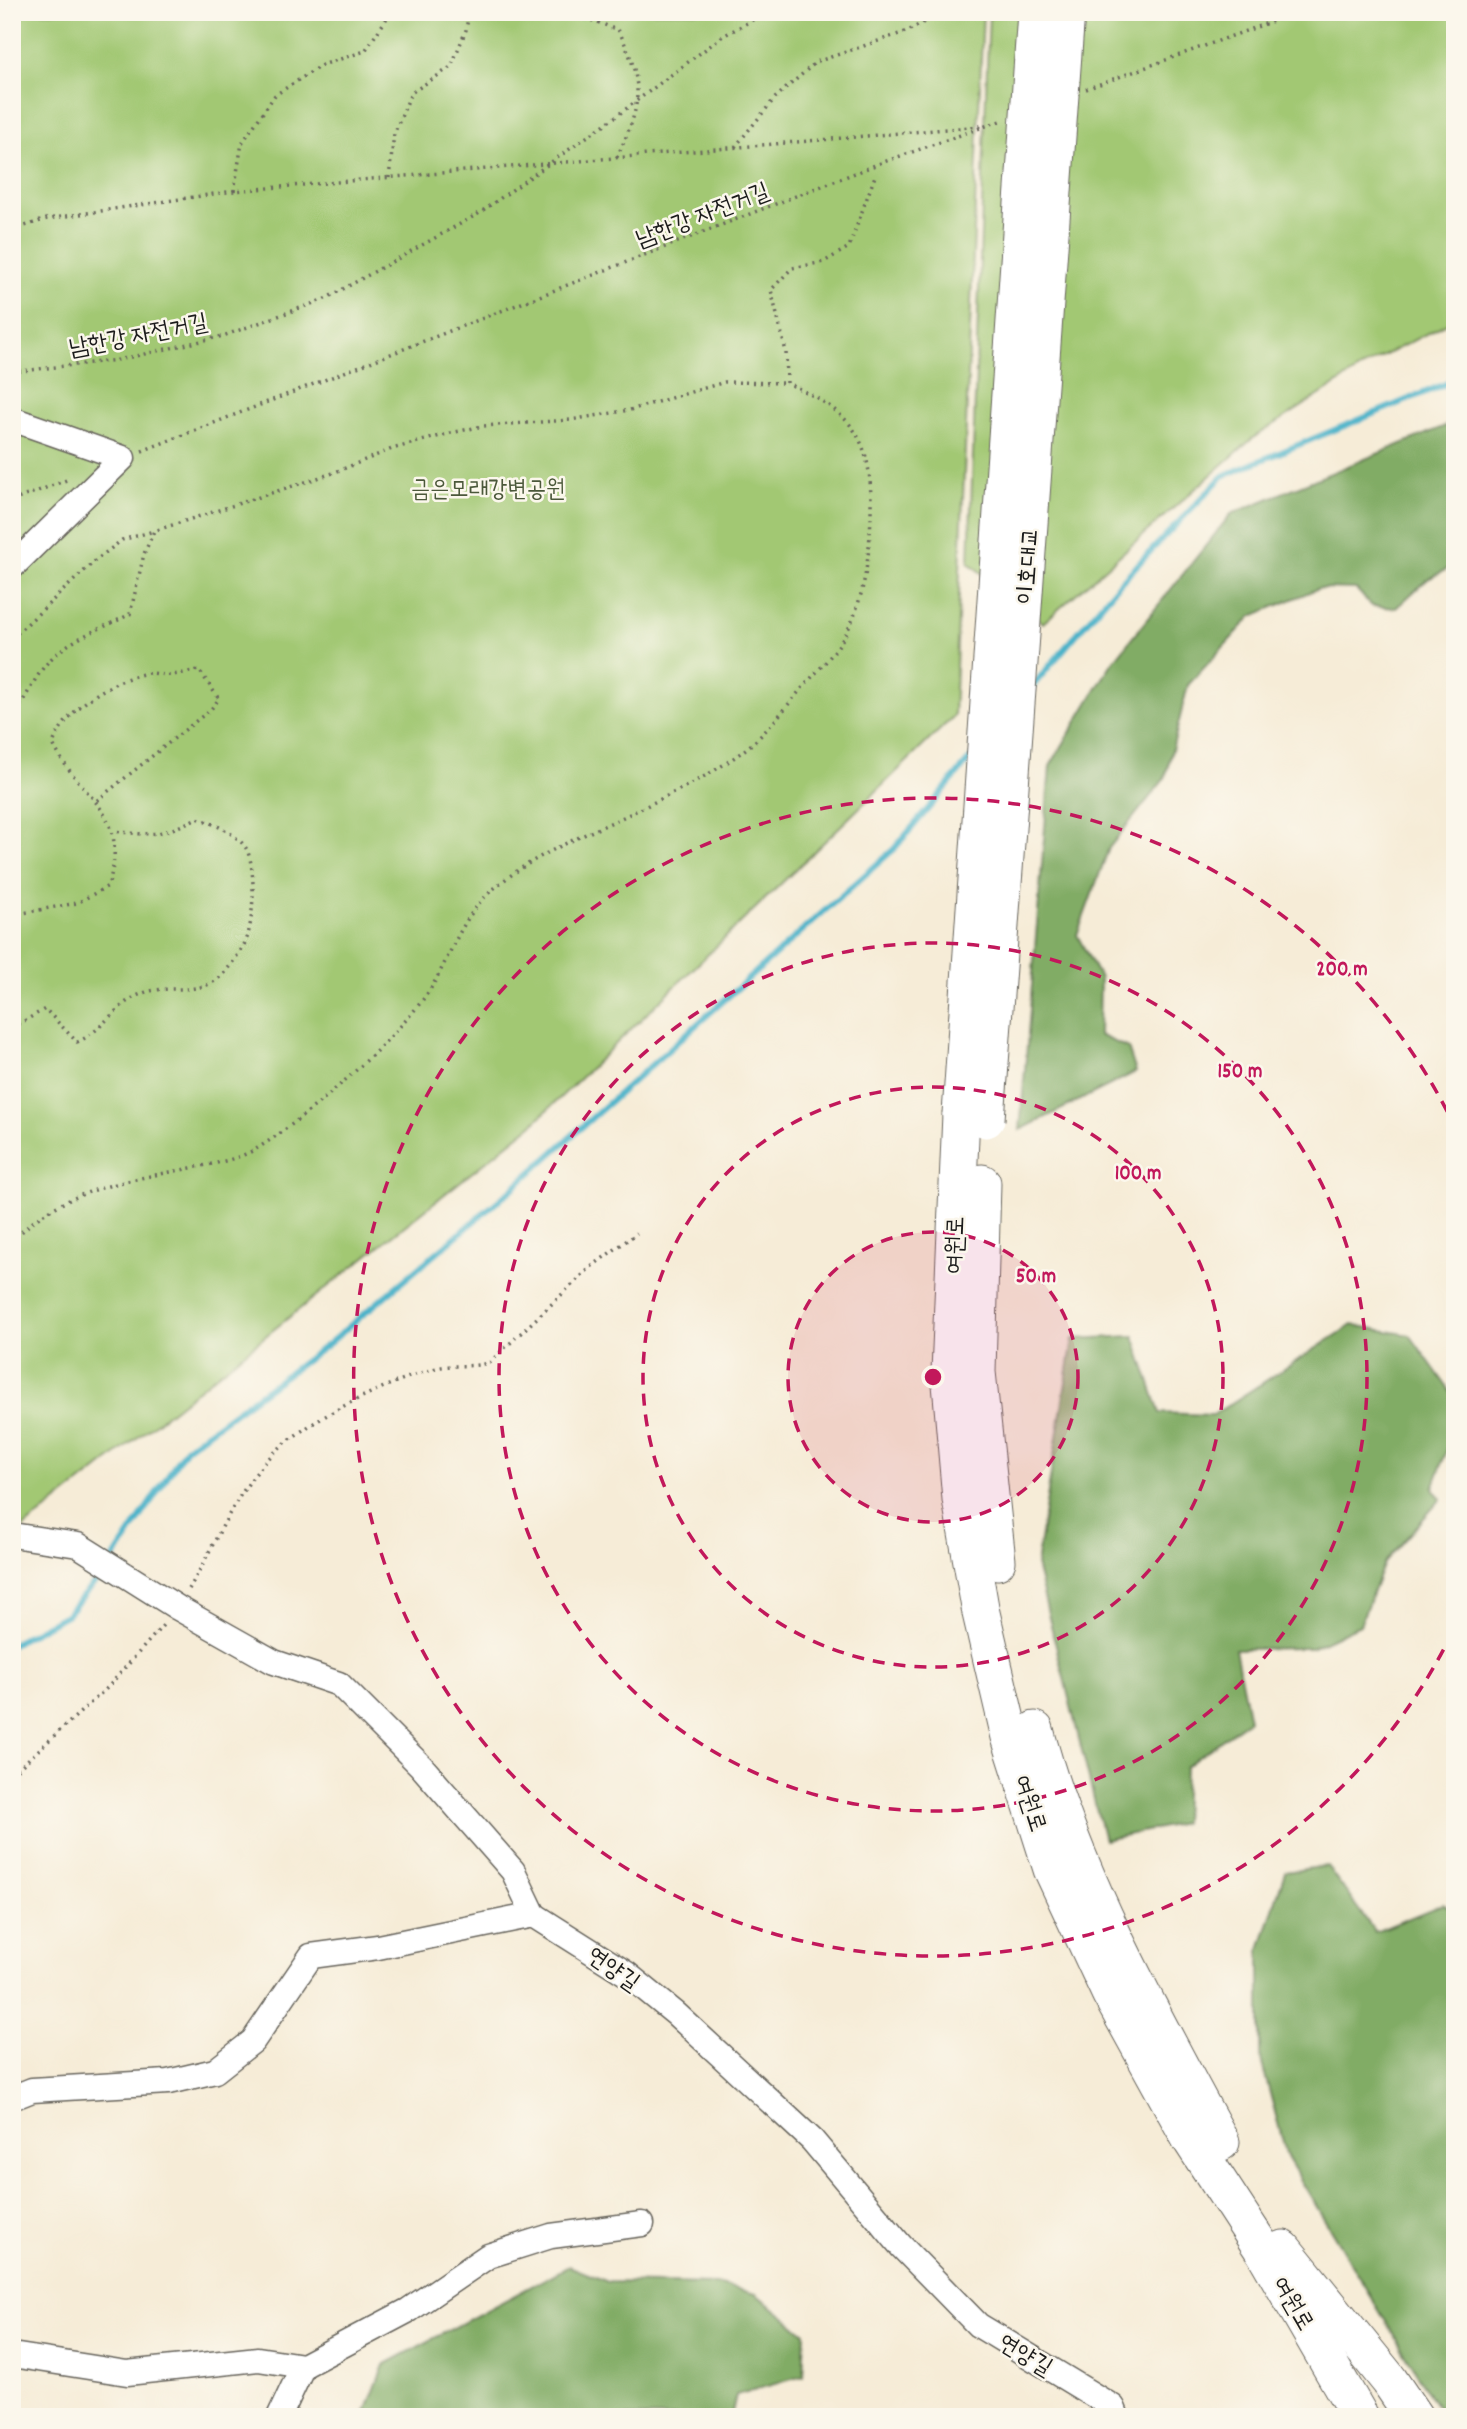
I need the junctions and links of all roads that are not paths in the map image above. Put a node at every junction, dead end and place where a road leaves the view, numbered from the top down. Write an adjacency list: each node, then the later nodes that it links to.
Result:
1 (1036, 12): 5 (highway, 이호대교, bridge)
2 (1066, 12): 5 (highway, 이호대교, bridge)
3 (12, 419): 4 (street)
4 (12, 568)
5 (974, 1116): 10 (highway, 여원로)
6 (12, 1535): 7 (street)
7 (534, 1915): 8 (street); 14 (street, 연양길)
8 (12, 2098)
9 (642, 2224): 12 (street)
10 (1270, 2246): 15 (highway); 16 (highway, 여원로); 17 (highway, 여원로); 18 (highway)
11 (12, 2354): 12 (street)
12 (303, 2366): 13 (street)
13 (279, 2417)
14 (1117, 2417)
15 (1333, 2417)
16 (1360, 2417)
17 (1385, 2417)
18 (1414, 2417)

